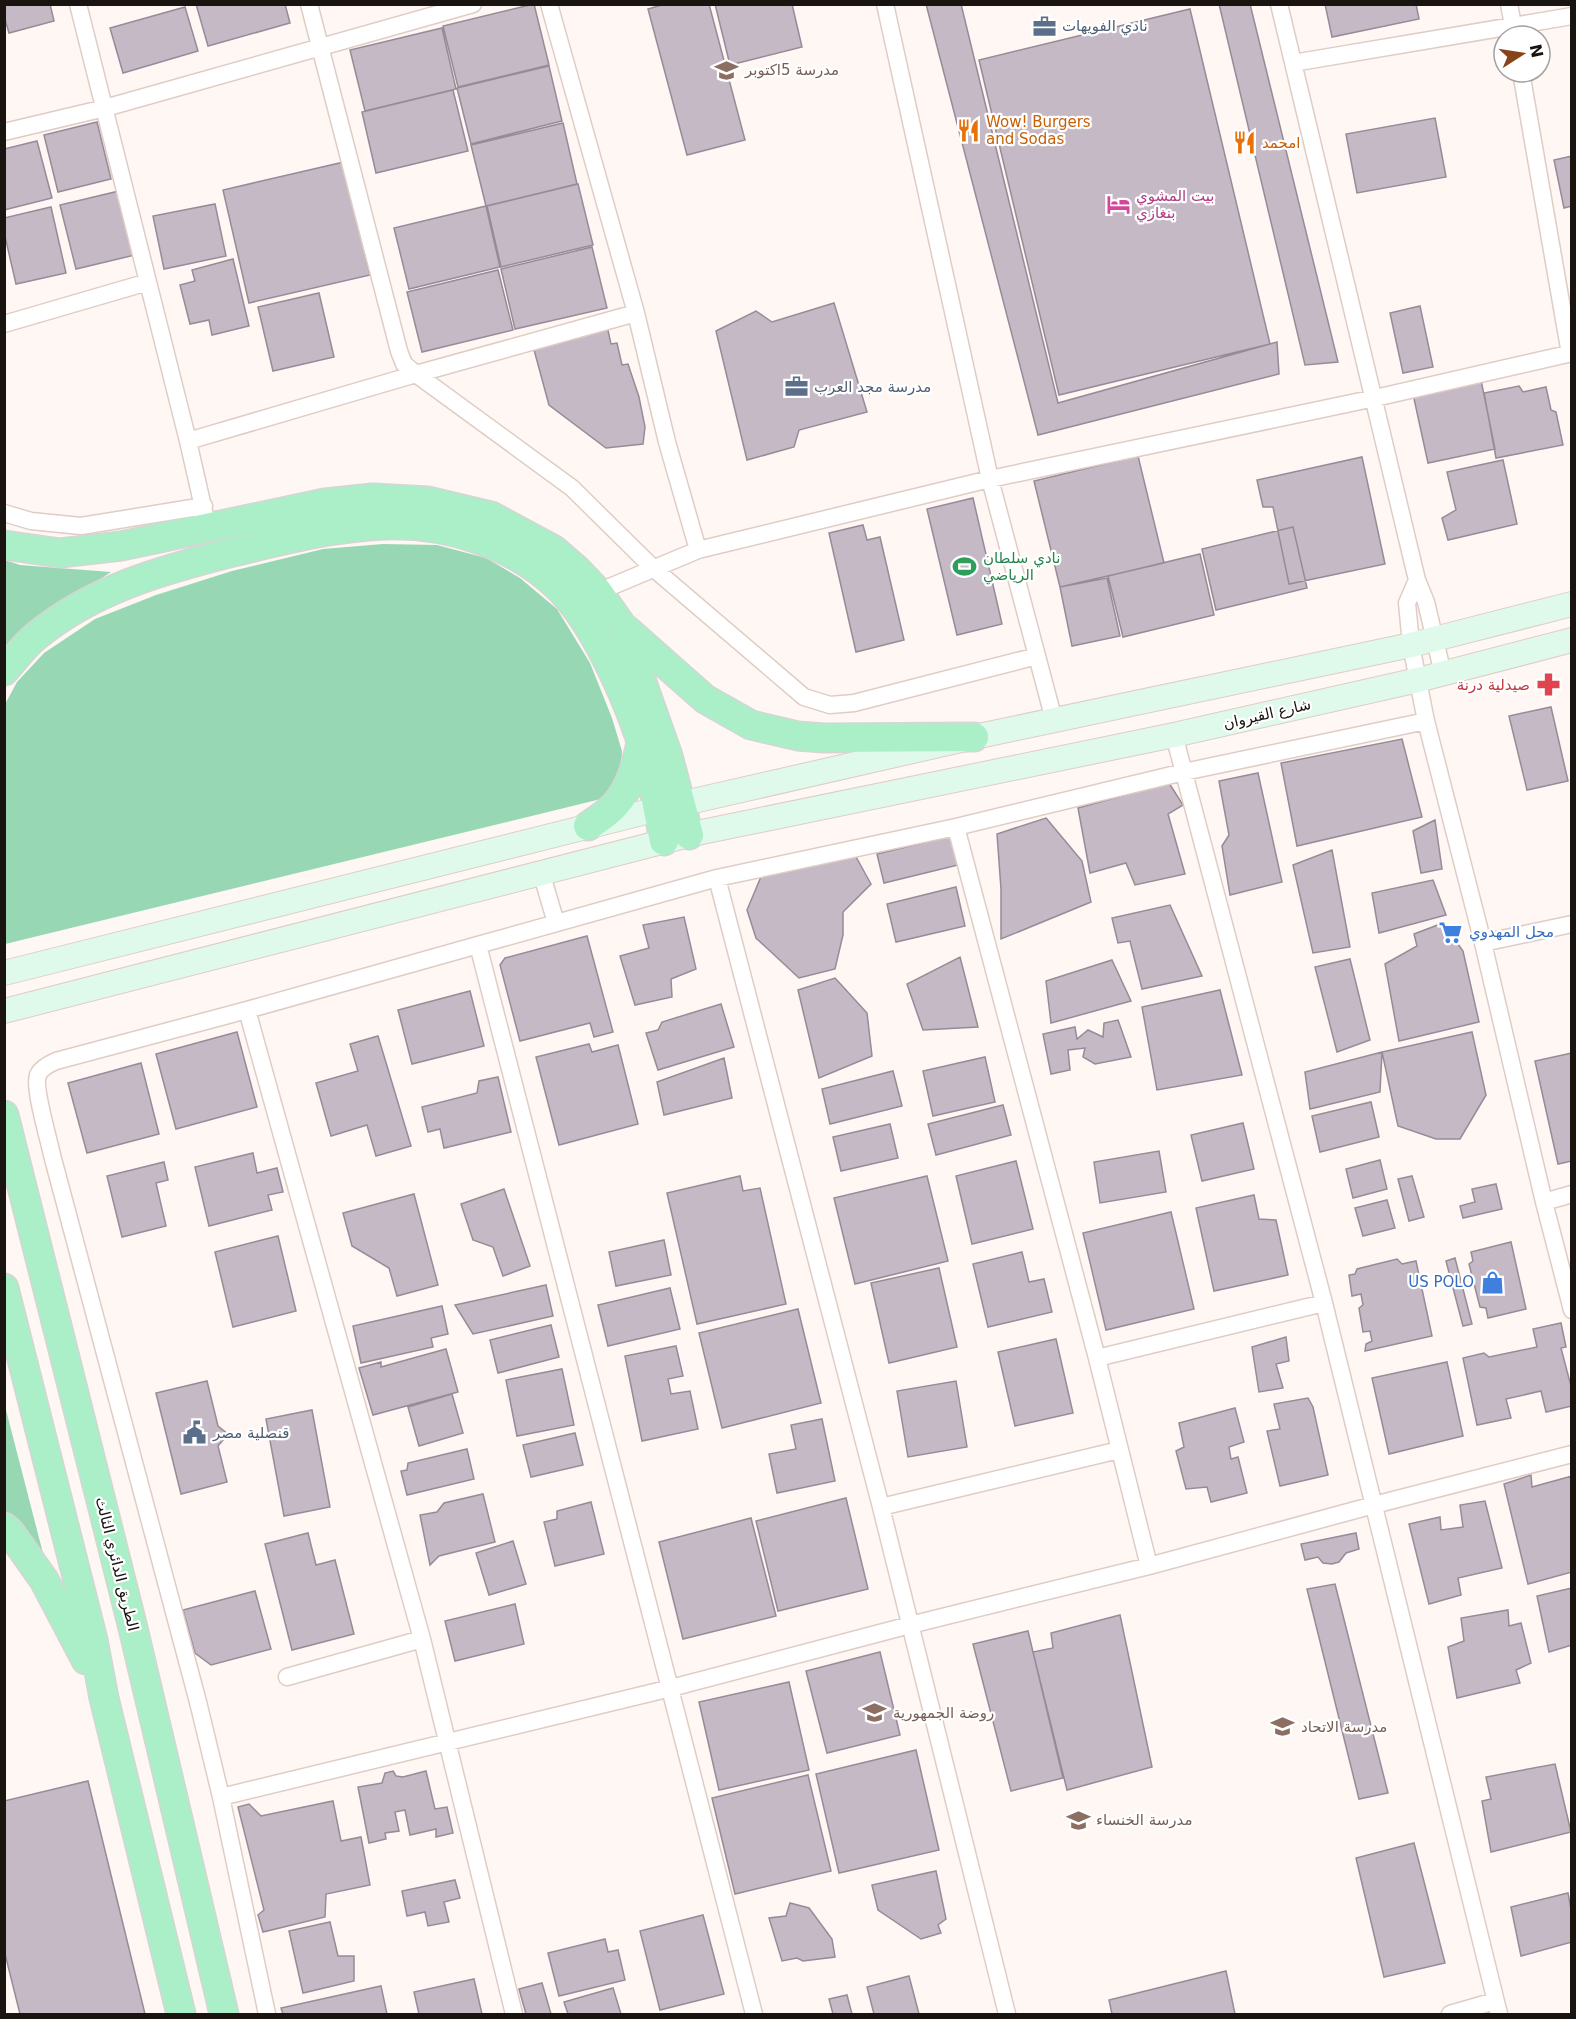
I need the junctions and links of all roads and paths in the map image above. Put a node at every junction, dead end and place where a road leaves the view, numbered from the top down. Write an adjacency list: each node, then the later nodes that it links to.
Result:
1 (78, 4): 15 (street)
2 (309, 4): 12 (street)
3 (473, 4): 12 (street)
4 (549, 4): 18 (street)
5 (885, 4): 24 (street)
6 (1279, 4): 13 (street)
7 (1509, 4): 9 (street)
8 (1572, 16): 10 (street)
9 (1513, 24)
10 (1541, 24)
11 (1492, 34): 13 (street)
12 (320, 48): 15 (street); 21 (street)
13 (1293, 63): 22 (street)
14 (1523, 84): 20 (street)
15 (105, 108): 16 (street); 17 (street)
16 (4, 132)
17 (148, 282): 19 (street); 23 (street)
18 (636, 313): 21 (street); 28 (street)
19 (4, 324)
20 (1571, 354): 22 (street)
21 (416, 374): 23 (street); 29 (street)
22 (1374, 398): 24 (street); 30 (street)
23 (188, 441): 26 (street)
24 (990, 479): 28 (street); 37 (street)
25 (4, 513): 26 (street)
26 (206, 518): 27 (highway); 31 (highway)
27 (4, 545)
28 (698, 550): 29 (street)
29 (653, 568): 31 (street); 37 (street)
30 (1417, 580): 34 (street); 36 (street)
31 (598, 592): 33 (highway)
32 (1572, 604): 34 (main road)
33 (622, 626): 44 (highway); 47 (highway)
34 (1435, 639): 36 (main road); 39 (street)
35 (1572, 640): 39 (main road, شارع القيروان)
36 (1411, 645): 40 (street); 41 (main road)
37 (1037, 656): 41 (street)
38 (4, 670): 45 (highway)
39 (1443, 674): 40 (main road, شارع القيروان)
40 (1418, 680): 42 (street); 43 (main road, شارع القيروان)
41 (1054, 720): 44 (main road)
42 (1425, 721): 46 (street); 55 (street)
43 (1174, 735): 46 (street); 50 (main road, شارع القيروان)
44 (974, 737): 47 (main road)
45 (641, 741): 47 (highway); 48 (highway)
46 (1184, 772): 49 (street); 64 (street)
47 (669, 807): 48 (main road); 50 (highway)
48 (588, 826): 57 (main road)
49 (956, 826): 52 (street); 66 (street)
50 (676, 838): 51 (main road, شارع القيروان)
51 (541, 872): 53 (street); 59 (main road, شارع القيروان)
52 (717, 878): 53 (street); 70 (street)
53 (556, 923): 56 (street)
54 (1572, 924): 55 (street)
55 (1483, 943): 62 (street)
56 (478, 945): 58 (street); 76 (street)
57 (14, 971)
58 (247, 1010): 74 (street); 79 (street)
59 (4, 1011)
60 (4, 1115): 82 (highway, الطريق الدائري الثالث)
61 (1572, 1194): 62 (street)
62 (1544, 1202): 65 (street)
63 (4, 1288): 77 (highway)
64 (1324, 1303): 66 (street); 69 (street)
65 (1572, 1310)
66 (1096, 1358): 67 (street)
67 (1119, 1450): 70 (street); 72 (street)
68 (1572, 1454): 69 (street)
69 (1374, 1505): 72 (street); 80 (street)
70 (881, 1507): 73 (street)
71 (4, 1527): 77 (highway)
72 (1149, 1566): 73 (street)
73 (910, 1625): 76 (street); 86 (street)
74 (422, 1639): 75 (street); 78 (street)
75 (287, 1677)
76 (671, 1688): 78 (street); 85 (street)
77 (105, 1698): 81 (highway)
78 (447, 1742): 79 (street); 84 (street)
79 (221, 1797): 83 (street)
80 (1497, 2008): 87 (street)
81 (181, 2014)
82 (224, 2014)
83 (267, 2014)
84 (514, 2014)
85 (754, 2014)
86 (1007, 2014)
87 (1449, 2014)

